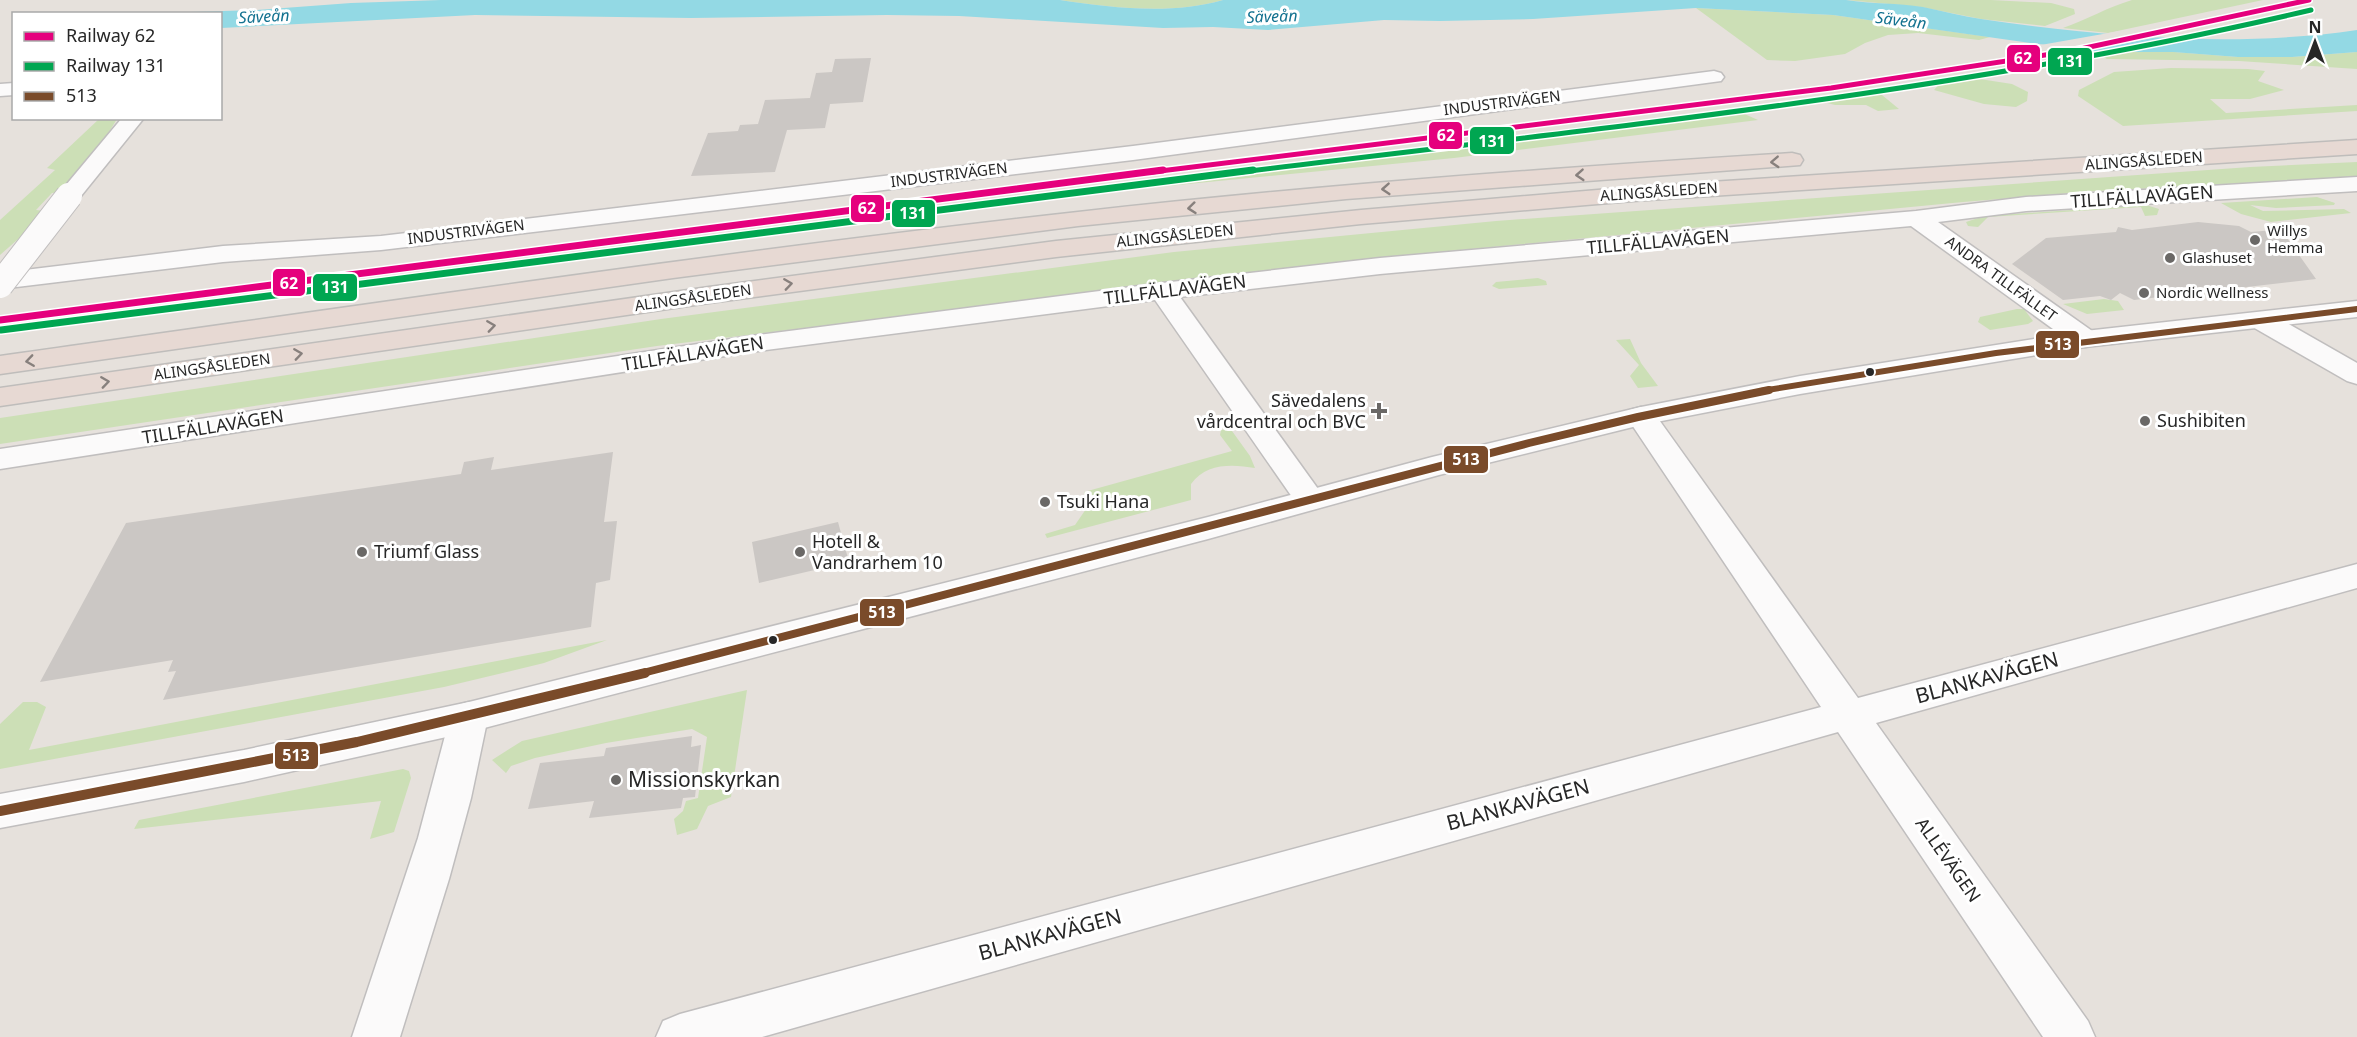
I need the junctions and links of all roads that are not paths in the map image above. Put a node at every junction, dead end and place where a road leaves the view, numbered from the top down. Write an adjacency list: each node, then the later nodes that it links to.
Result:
1 (1714, 77): 9 (street, INDUSTRIVÄGEN)
2 (132, 120): 9 (street, INDUSTRIVÄGEN, bridge)
3 (2357, 125): 5 (highway)
4 (2357, 147): 16 (highway, ALINGSÅSLEDEN, one-way to 4)
5 (1894, 154)
6 (1812, 159): 14 (highway, one-way to 14)
7 (2357, 184): 8 (street, TILLFÄLLAVÄGEN)
8 (1916, 218): 10 (street, TILLFÄLLAVÄGEN); 13 (street, ANDRA TILLFÄLLET)
9 (0, 283)
10 (1162, 291): 18 (street, TILLFÄLLAVÄGEN); 19 (street)
11 (2357, 309): 12 (street)
12 (2262, 320): 13 (street); 15 (street)
13 (2085, 339): 17 (street)
14 (0, 365)
15 (2357, 375)
16 (0, 397)
17 (1641, 416): 19 (street); 21 (street, ALLÉVÄGEN)
18 (0, 459)
19 (1310, 500): 22 (street)
20 (2357, 576): 21 (street, BLANKAVÄGEN)
21 (1848, 716): 25 (street, BLANKAVÄGEN); 26 (street, ALLÉVÄGEN)
22 (469, 717): 23 (street); 24 (street)
23 (0, 811)
24 (376, 1037)
25 (680, 1037)
26 (2071, 1037)

